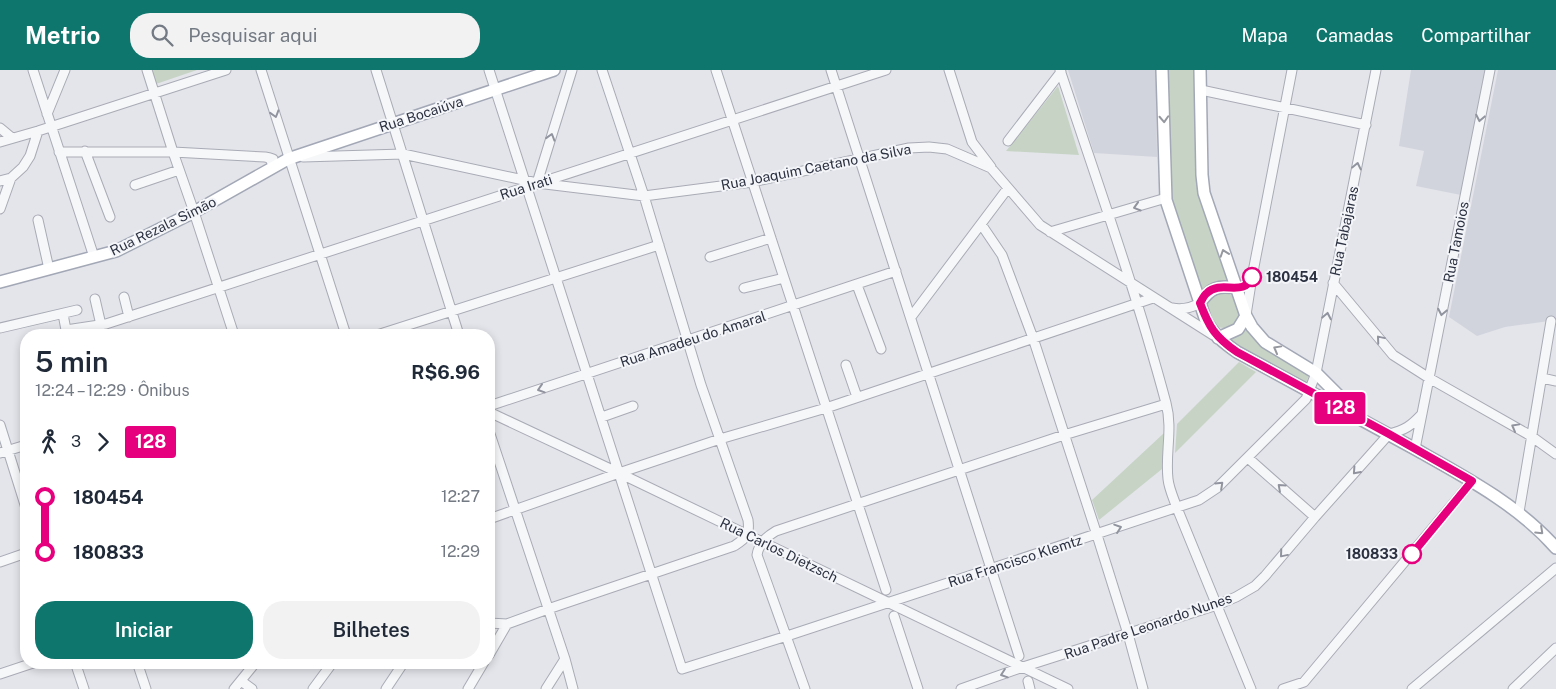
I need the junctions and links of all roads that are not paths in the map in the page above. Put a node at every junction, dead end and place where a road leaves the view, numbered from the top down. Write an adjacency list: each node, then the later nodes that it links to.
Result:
1 (33, 70): 26 (street)
2 (65, 70): 26 (street)
3 (147, 70): 24 (street)
4 (226, 70): 24 (street)
5 (261, 70): 43 (street, one-way to 43)
6 (376, 70): 28 (street)
7 (489, 70): 22 (street)
8 (554, 70): 22 (main road, Rua Bocaiúva)
9 (572, 70): 51 (street, one-way to 9)
10 (602, 70): 39 (street)
11 (716, 70): 27 (street)
12 (831, 70): 21 (street)
13 (886, 70): 21 (street, Rua Irati)
14 (949, 70): 44 (street)
15 (1162, 70): 54 (main road, one-way to 54)
16 (1200, 70): 23 (main road)
17 (1292, 70): 25 (street)
18 (1376, 70): 29 (street, Rua Tabajaras)
19 (1490, 70): 110 (street, Rua Tamoios, one-way to 110)
20 (1061, 71): 34 (street); 57 (street)
21 (836, 86): 27 (street, Rua Irati); 41 (street)
22 (495, 90): 28 (main road, Rua Bocaiúva); 50 (street)
23 (1201, 90): 25 (street); 79 (main road, one-way to 23)
24 (155, 93): 30 (street); 38 (street)
25 (1285, 109): 29 (street); 70 (street)
26 (46, 114): 30 (street)
27 (732, 120): 39 (street, Rua Irati); 48 (street)
28 (394, 124): 40 (street); 43 (main road, Rua Bocaiúva)
29 (1366, 125): 74 (street, Rua Tabajaras, one-way to 29)
30 (50, 126): 32 (street); 37 (street)
31 (0, 128): 33 (street)
32 (38, 131): 33 (street); 46 (street)
33 (12, 138): 35 (street)
34 (1008, 141)
35 (0, 142)
36 (85, 151): 37 (street); 38 (street); 58 (street)
37 (59, 152): 66 (street)
38 (173, 152): 42 (street); 45 (street)
39 (631, 153): 51 (street, Rua Irati); 53 (street)
40 (403, 154): 43 (street); 50 (street); 60 (street)
41 (859, 157): 44 (street, Rua Joaquim Caetano da Silva); 48 (street, Rua Joaquim Caetano da Silva); 69 (street)
42 (270, 158)
43 (291, 158): 56 (main road, Rua Rezala Simão); 65 (street)
44 (991, 168): 52 (street, Rua Joaquim Caetano da Silva)
45 (179, 170): 49 (street); 56 (street)
46 (11, 178): 47 (street); 55 (street)
47 (0, 181)
48 (752, 182): 53 (street, Rua Joaquim Caetano da Silva); 63 (street)
49 (135, 184)
50 (526, 184): 51 (street, Rua Irati); 60 (street, Rua Irati); 71 (street)
51 (537, 184): 53 (street, Rua Joaquim Caetano da Silva)
52 (1008, 188): 61 (street); 62 (street, Rua Joaquim Caetano da Silva)
53 (644, 196): 64 (street)
54 (1166, 198): 57 (street, one-way to 57); 84 (main road)
55 (0, 209)
56 (194, 212): 66 (main road, Rua Rezala Simão); 77 (street)
57 (1108, 216): 62 (street); 75 (street)
58 (110, 217)
59 (38, 220): 68 (street)
60 (424, 220): 65 (street, Rua Irati); 88 (street)
61 (981, 224): 92 (street); 102 (street)
62 (1050, 232): 75 (street, Rua Joaquim Caetano da Silva)
63 (771, 238): 67 (street); 72 (street)
64 (659, 246): 71 (street); 104 (street)
65 (320, 254): 77 (street, Rua Irati); 99 (street)
66 (94, 257): 68 (main road, Rua Rezala Simão)
67 (710, 257)
68 (49, 269): 73 (main road, Rua Rezala Simão)
69 (896, 271): 76 (street, Rua Amadeu do Amaral); 92 (street)
70 (1252, 277): 79 (street); 90 (street)
71 (556, 278): 88 (street); 107 (street)
72 (784, 278): 78 (street); 85 (street)
73 (0, 282)
74 (1333, 283): 109 (street, Rua Tabajaras, one-way to 74); 110 (street, one-way to 74)
75 (1131, 284): 81 (street, Rua Joaquim Caetano da Silva); 83 (street)
76 (857, 285): 85 (street, Rua Amadeu do Amaral); 105 (street)
77 (219, 287): 91 (street, Rua Irati); 98 (street)
78 (744, 288)
79 (1236, 288): 84 (main road); 90 (main road)
80 (124, 297): 91 (street)
81 (1153, 298): 83 (street); 86 (street, Rua Joaquim Caetano da Silva)
82 (95, 299): 94 (street)
83 (1137, 302): 102 (street); 116 (street)
84 (1200, 303): 86 (street); 103 (main road)
85 (793, 306): 104 (street, Rua Amadeu do Amaral); 118 (street)
86 (1169, 307): 103 (street, Rua Joaquim Caetano da Silva)
87 (77, 310): 89 (street)
88 (451, 311): 100 (street); 101 (street)
89 (63, 314): 95 (street); 96 (street, Rua Irati)
90 (1246, 316): 103 (main road); 109 (main road, one-way to 90)
91 (129, 317): 94 (street, Rua Irati)
92 (911, 317): 108 (street)
93 (1550, 321): 111 (street)
94 (101, 325): 97 (street, Rua Irati)
95 (0, 328)
96 (66, 329)
97 (73, 329)
98 (232, 329)
99 (344, 329)
100 (396, 329)
101 (457, 329)
102 (1033, 338): 108 (street); 125 (street)
103 (1218, 338): 113 (main road)
104 (688, 340): 107 (street, Rua Amadeu do Amaral); 127 (street)
105 (882, 349)
106 (846, 365): 114 (street)
107 (587, 373): 115 (street, Rua Amadeu do Amaral, one-way to 115); 121 (street)
108 (929, 373): 114 (street); 134 (street)
109 (1316, 373): 113 (street, Rua Tabajaras); 122 (main road)
110 (1429, 378): 119 (street, Rua Tamoios); 126 (street, one-way to 110)
111 (1542, 378): 112 (street); 126 (street)
112 (1556, 381)
113 (1310, 392): 122 (main road); 133 (street, Rua Francisco Klemtz)
114 (857, 397): 118 (street)
115 (495, 404)
116 (1166, 404): 125 (street); 139 (street)
117 (633, 406): 121 (street)
118 (826, 408): 127 (street); 138 (street)
119 (1422, 414): 124 (street); 130 (street, Rua Tamoios)
120 (495, 415): 135 (street, Rua Carlos Dietzsch)
121 (602, 417): 135 (street)
122 (1363, 421): 124 (main road)
123 (0, 425): 131 (street)
124 (1389, 434): 130 (main road); 143 (street, Rua Padre Leonardo Nunes, one-way to 143)
125 (1064, 435): 134 (street); 145 (street)
126 (1531, 436): 132 (street); 141 (street)
127 (720, 439): 135 (street); 144 (street)
128 (20, 447): 131 (street)
129 (495, 448): 140 (street)
130 (1415, 449): 136 (main road)
131 (4, 452): 137 (street)
132 (1556, 454)
133 (1248, 458): 139 (street, Rua Francisco Klemtz, one-way to 133); 143 (street, one-way to 133)
134 (960, 470): 138 (street); 151 (street)
135 (619, 473): 140 (street); 144 (street, Rua Carlos Dietzsch); 152 (street)
136 (1472, 481): 141 (main road); 176 (street)
137 (20, 493)
138 (858, 504): 146 (street); 153 (street)
139 (1177, 508): 145 (street, Rua Francisco Klemtz, one-way to 139); 155 (street)
140 (515, 510): 142 (street); 156 (street)
141 (1519, 512): 147 (main road, one-way to 147)
142 (495, 517)
143 (1315, 517): 155 (street, Rua Padre Leonardo Nunes, one-way to 155)
144 (748, 535): 146 (street, Rua Carlos Dietzsch); 152 (street)
145 (1097, 535): 151 (street, Rua Francisco Klemtz); 160 (street)
146 (762, 542): 154 (street, Rua Carlos Dietzsch); 161 (street)
147 (1556, 548)
148 (20, 555): 149 (street)
149 (0, 562)
150 (1556, 568): 194 (street)
151 (992, 569): 154 (street, Rua Francisco Klemtz); 164 (street)
152 (652, 574): 156 (street); 161 (street, Rua Francisco Klemtz)
153 (886, 590)
154 (889, 602): 161 (street, Rua Francisco Klemtz); 167 (street, Rua Carlos Dietzsch)
155 (1217, 605): 160 (street, Rua Padre Leonardo Nunes); 191 (street)
156 (548, 609): 159 (street); 165 (street)
157 (894, 616): 187 (street)
158 (495, 623): 159 (street)
159 (507, 624): 162 (street)
160 (1128, 634): 167 (street, Rua Padre Leonardo Nunes); 190 (street)
161 (787, 636): 186 (street)
162 (495, 645)
163 (1556, 648): 195 (street)
164 (1019, 656)
165 (565, 659): 184 (street); 185 (street)
166 (20, 667): 174 (street)
167 (1023, 667): 188 (street, Rua Padre Leonardo Nunes, one-way to 188); 189 (street, Rua Carlos Dietzsch)
168 (77, 669): 177 (street)
169 (139, 669): 178 (street)
170 (250, 669): 175 (street)
171 (328, 669): 181 (street)
172 (399, 669): 182 (street)
173 (480, 669): 183 (street)
174 (0, 674)
175 (241, 681): 179 (street); 180 (street)
176 (1304, 682): 192 (street); 193 (street)
177 (84, 689)
178 (146, 689)
179 (234, 689)
180 (252, 689)
181 (313, 689)
182 (386, 689)
183 (468, 689)
184 (546, 689)
185 (573, 689)
186 (806, 689)
187 (918, 689)
188 (961, 689)
189 (1068, 689)
190 (1143, 689)
191 (1251, 689)
192 (1283, 689)
193 (1311, 689)
194 (1412, 689)
195 (1513, 689)

